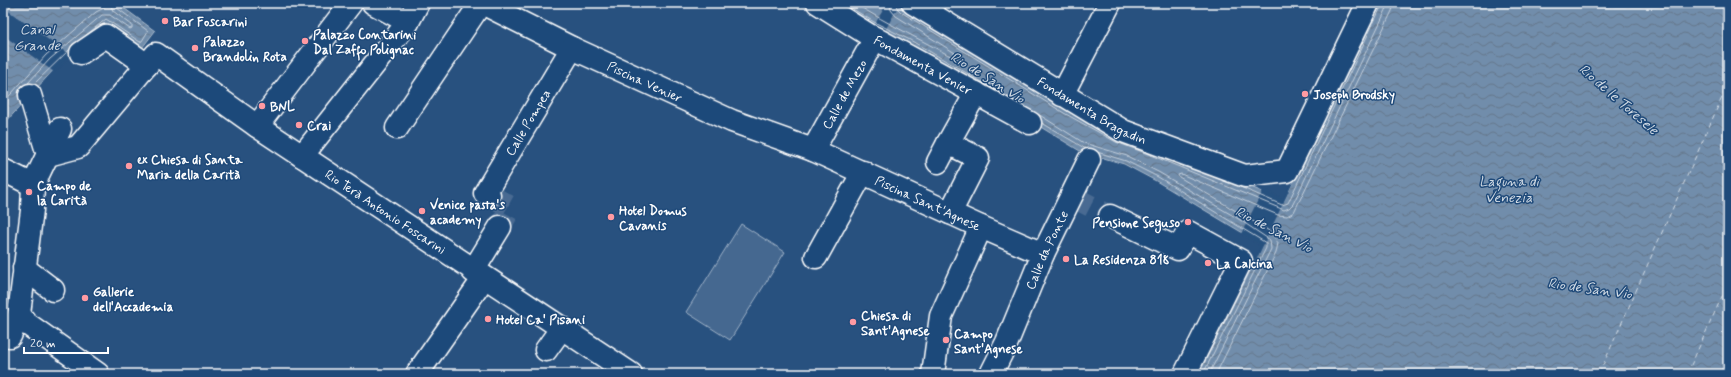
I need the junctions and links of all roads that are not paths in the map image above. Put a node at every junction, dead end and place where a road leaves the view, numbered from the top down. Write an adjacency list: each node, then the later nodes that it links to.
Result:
1 (351, 3): 19 (street)
2 (373, 3): 10 (street)
3 (418, 3): 10 (street)
4 (482, 3): 12 (street, Piscina Venier); 20 (street)
5 (818, 3): 11 (street, Fondamenta Venier)
6 (913, 3): 9 (street, Fondamenta Bragadin)
7 (1110, 3): 17 (street)
8 (1368, 3): 17 (street, Fondamenta Bragadin)
9 (943, 10): 17 (street, Fondamenta Bragadin)
10 (408, 22): 25 (street)
11 (875, 38): 15 (street, Fondamenta Venier); 23 (street, Calle de Mezo)
12 (572, 48): 23 (street, Piscina Venier); 31 (street, Calle Pompea)
13 (81, 53): 14 (street)
14 (146, 65): 19 (street, Rio Terà Antonio Foscarini); 24 (street)
15 (976, 93): 18 (street, Fondamenta Venier); 22 (street)
16 (30, 95): 24 (street)
17 (1062, 95)
18 (1030, 123)
19 (257, 126): 25 (street, Rio Terà Antonio Foscarini)
20 (397, 128)
21 (60, 129): 24 (street)
22 (948, 142): 27 (street); 32 (street)
23 (813, 150): 29 (street, Piscina Sant'Agnese)
24 (48, 155): 30 (street)
25 (302, 156): 39 (street, Rio Terà Antonio Foscarini)
26 (1089, 160): 36 (street, Calle da Ponte)
27 (938, 162)
28 (3, 170): 30 (street)
29 (863, 172): 32 (street, Piscina Sant'Agnese); 37 (street)
30 (34, 185): 38 (street)
31 (489, 195)
32 (950, 213): 35 (street, Piscina Sant'Agnese)
33 (1110, 216): 49 (street)
34 (500, 227): 39 (street)
35 (981, 228): 36 (street, Piscina Sant'Agnese); 47 (street)
36 (1043, 254): 48 (street, Calle da Ponte)
37 (816, 257)
38 (24, 268): 40 (street); 41 (street)
39 (478, 274): 42 (street, Rio Terà Antonio Foscarini); 45 (street)
40 (53, 290)
41 (14, 329): 44 (street)
42 (561, 329): 43 (street); 46 (street, Rio Terà Antonio Foscarini)
43 (546, 350)
44 (98, 374)
45 (417, 374)
46 (631, 374)
47 (933, 374)
48 (991, 374)
49 (1185, 374)

